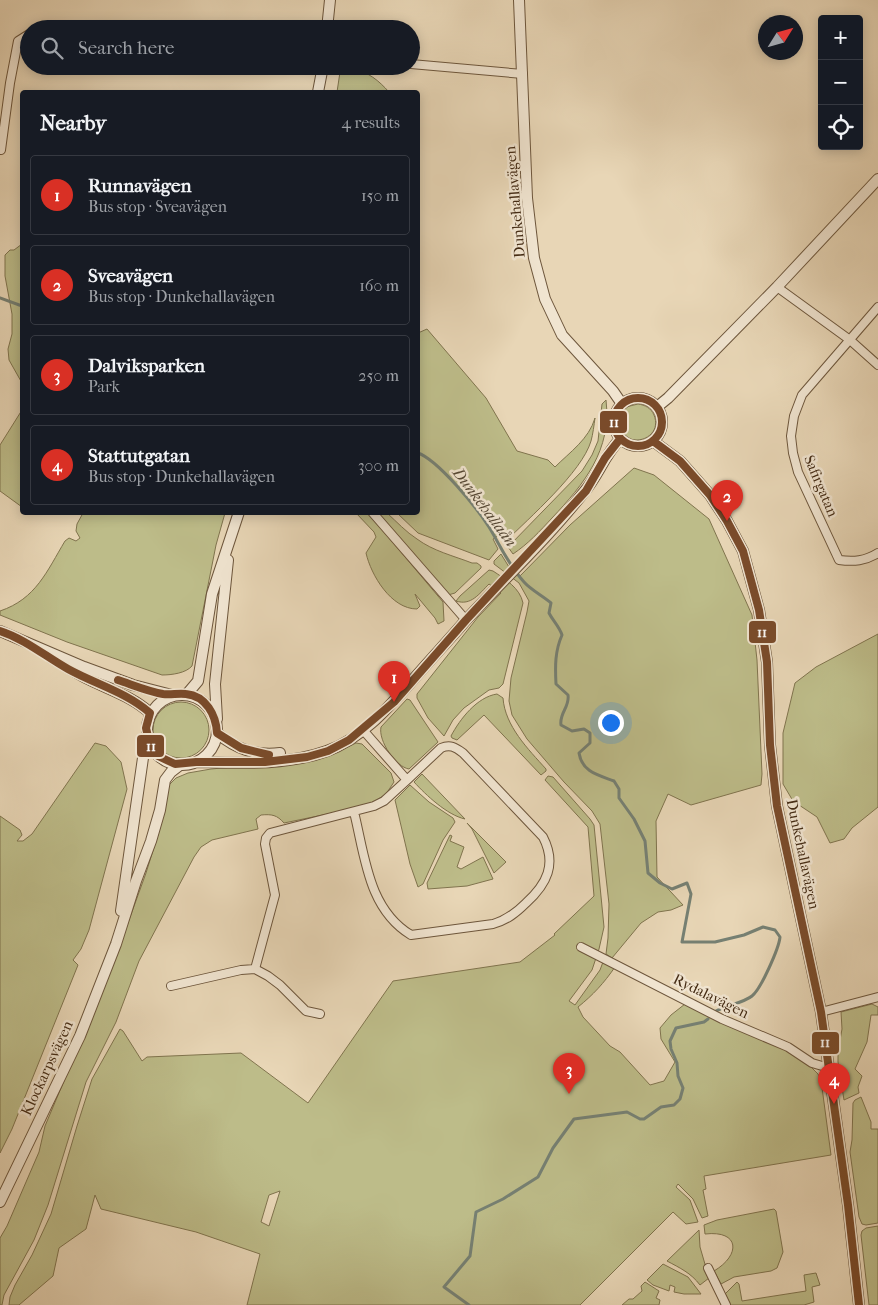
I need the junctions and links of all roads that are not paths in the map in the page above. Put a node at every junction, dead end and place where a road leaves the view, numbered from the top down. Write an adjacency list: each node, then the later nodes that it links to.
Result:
1 (330, 0): 3 (street)
2 (519, 0): 6 (street, Dunkehallavägen)
3 (328, 20)
4 (20, 40): 9 (street)
5 (420, 65): 6 (street)
6 (523, 74): 15 (street, Dunkehallavägen)
7 (321, 75): 8 (street)
8 (318, 90)
9 (1, 150)
10 (878, 178): 11 (street)
11 (777, 287): 13 (street); 16 (street)
12 (878, 307): 13 (street)
13 (850, 340): 14 (street); 22 (street, Safirgatan)
14 (878, 365)
15 (622, 404): 16 (street); 17 (street)
16 (657, 407): 18 (street)
17 (620, 439): 18 (street); 23 (street)
18 (654, 441): 42 (street, Dunkehallavägen)
19 (238, 515): 21 (street)
20 (375, 515): 23 (street)
21 (230, 544): 26 (street); 29 (street)
22 (878, 553)
23 (466, 620): 30 (street)
24 (0, 631): 25 (street)
25 (13, 635): 27 (street); 28 (street)
26 (187, 694): 27 (street); 29 (street)
27 (172, 696): 28 (street)
28 (150, 713): 31 (street)
29 (217, 729): 32 (street); 33 (street)
30 (363, 730): 32 (street); 35 (street)
31 (147, 735): 34 (street); 37 (street)
32 (350, 740): 33 (street)
33 (196, 762): 34 (street)
34 (180, 765): 37 (street)
35 (407, 780): 36 (street); 36 (street)
36 (354, 812): 39 (street)
37 (116, 944): 45 (street, Klockarpsvägen)
38 (581, 947): 44 (street, Rydalavägen)
39 (255, 969): 40 (street); 43 (street)
40 (171, 986)
41 (878, 997): 42 (street)
42 (821, 1012): 44 (street, Dunkehallavägen)
43 (320, 1014)
44 (829, 1068): 48 (street, Dunkehallavägen)
45 (0, 1202)
46 (708, 1268): 47 (street)
47 (726, 1305)
48 (859, 1305)

